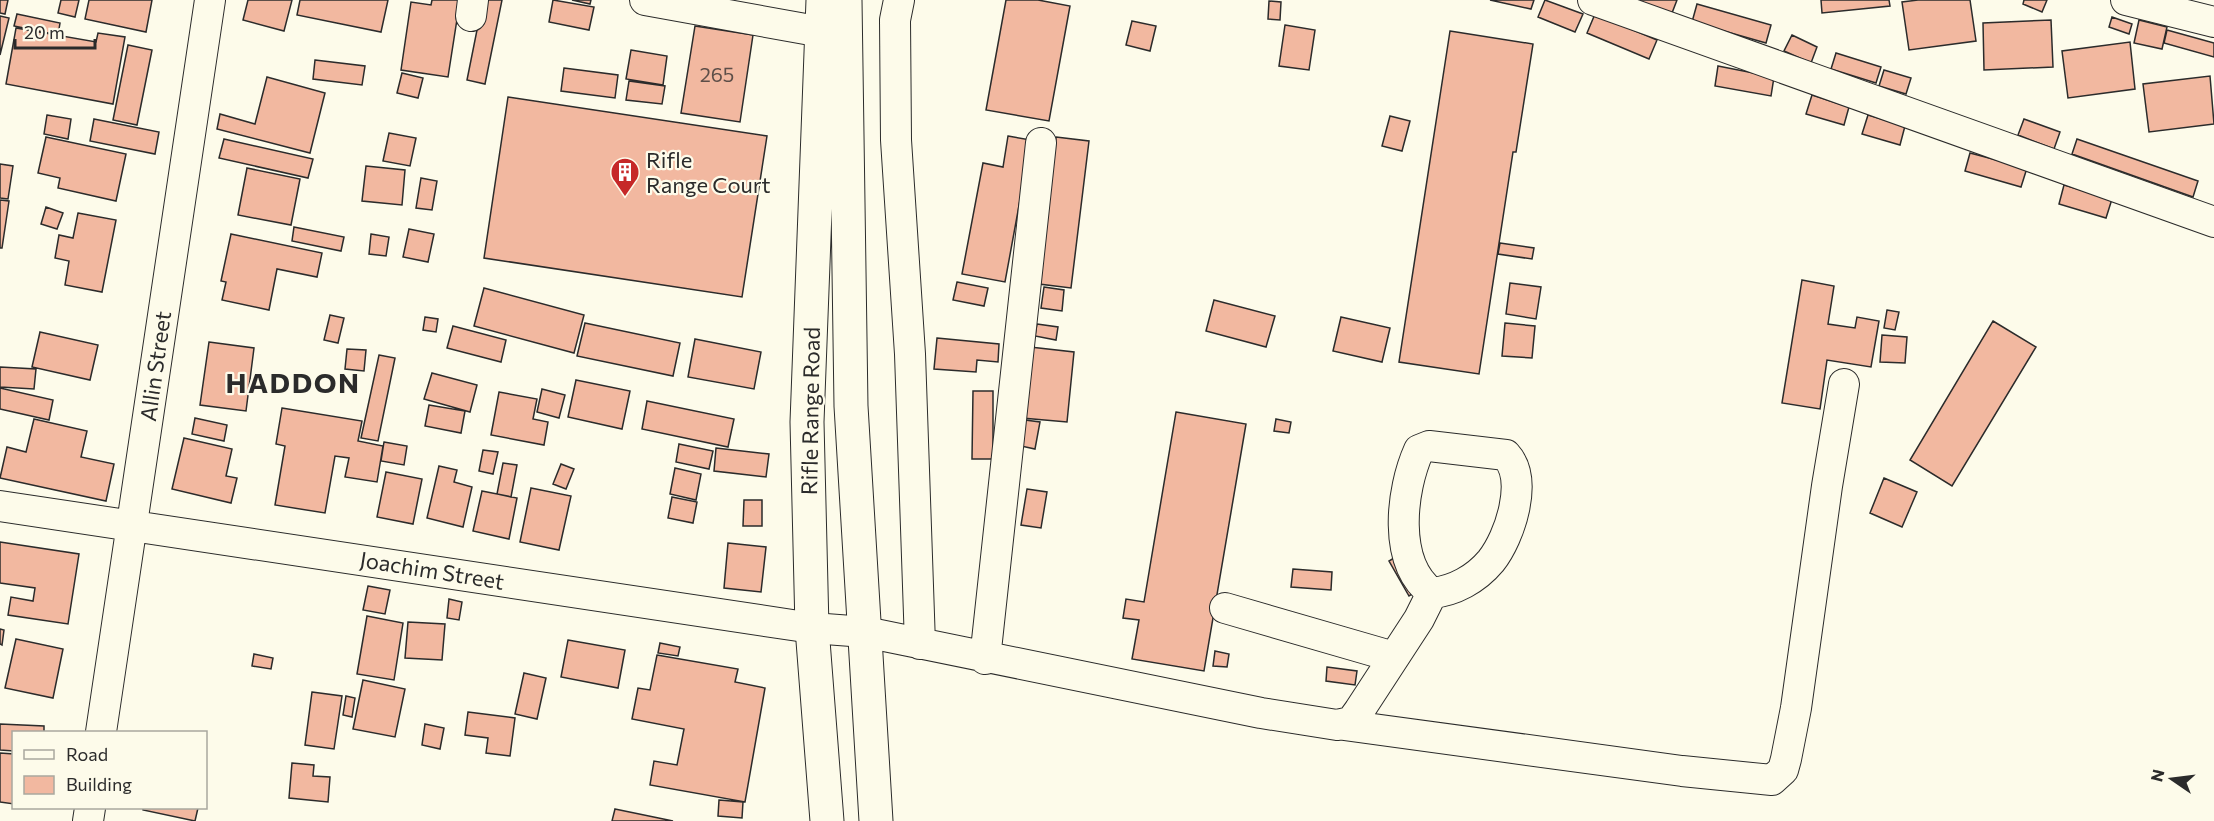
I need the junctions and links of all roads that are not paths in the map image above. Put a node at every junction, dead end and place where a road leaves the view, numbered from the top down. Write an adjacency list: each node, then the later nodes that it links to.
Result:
1 (210, 0): 14 (street, Allin Street)
2 (645, 0): 9 (street)
3 (823, 0): 9 (main road, Rifle Range Road)
4 (845, 0): 18 (main road, Rifle Range Road)
5 (899, 0): 19 (street)
6 (1593, 0): 11 (street)
7 (2126, 0): 8 (street)
8 (2214, 22)
9 (822, 32): 17 (main road, Rifle Range Road)
10 (1041, 143): 21 (street)
11 (2214, 222)
12 (1844, 384): 22 (street, Joachim Street)
13 (0, 506): 14 (street, Joachim Street)
14 (132, 525): 17 (street, Joachim Street); 23 (street, Allin Street)
15 (1432, 593): 15 (street); 20 (street)
16 (1225, 608): 20 (street)
17 (812, 628): 18 (street, Joachim Street); 24 (main road, Rifle Range Road)
18 (865, 632): 19 (street, Joachim Street); 27 (main road, Rifle Range Road)
19 (920, 645): 21 (street, Joachim Street)
20 (1394, 657): 22 (street)
21 (985, 659): 22 (street, Joachim Street)
22 (1344, 724)
23 (101, 731)
24 (825, 772): 25 (street); 26 (main road, Rifle Range Road)
25 (816, 821)
26 (827, 821)
27 (876, 821)

